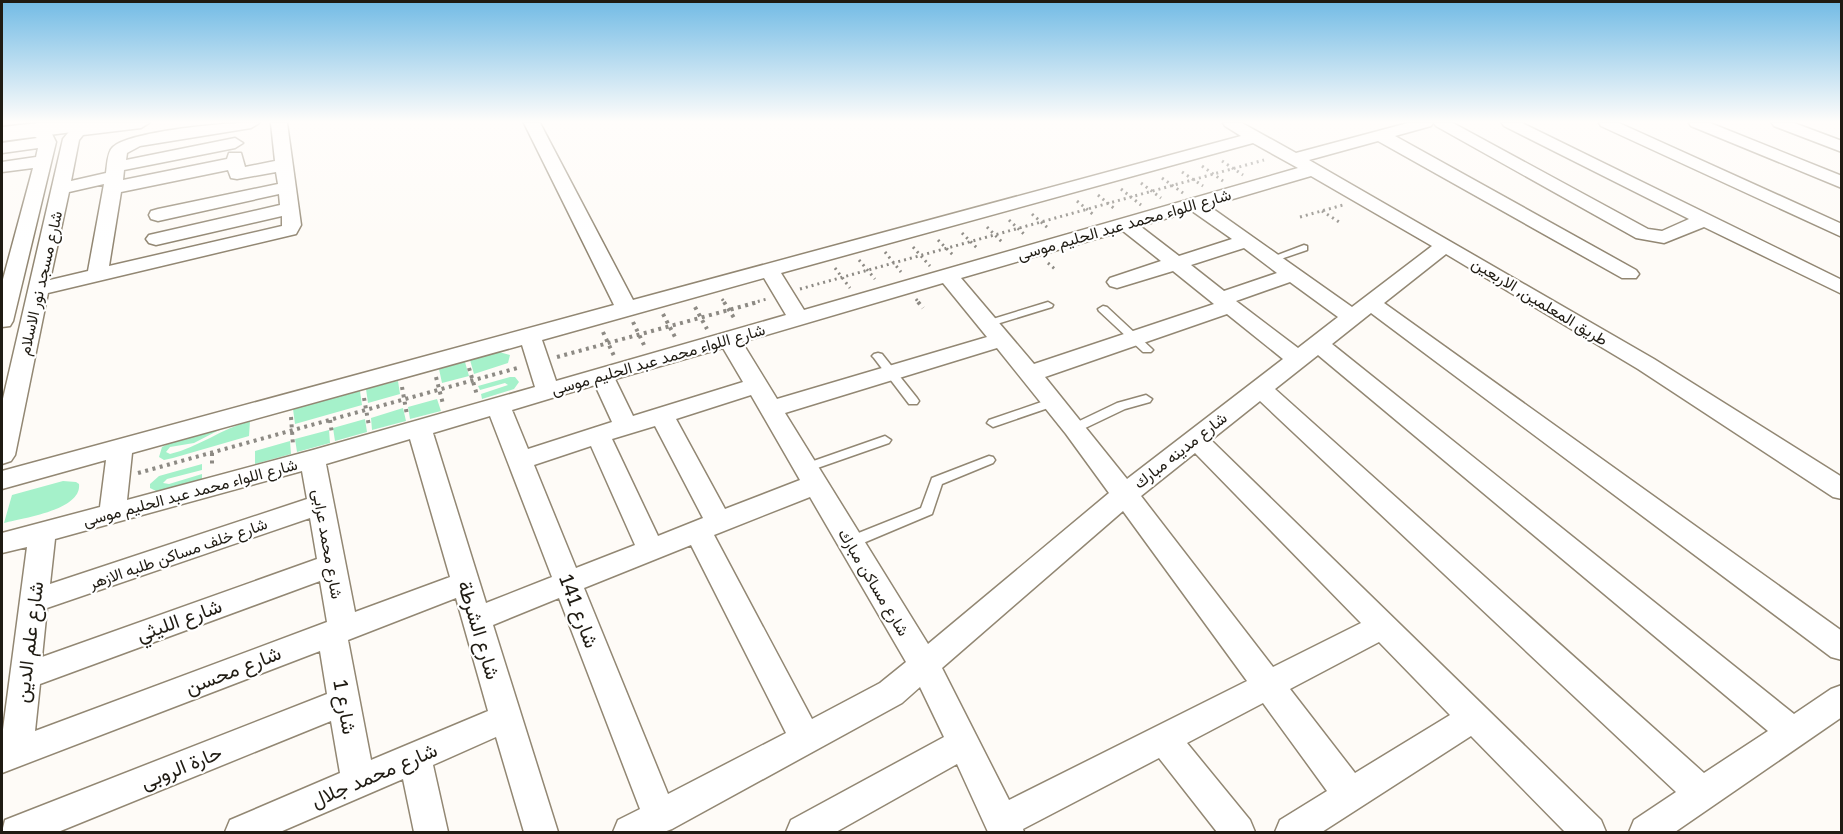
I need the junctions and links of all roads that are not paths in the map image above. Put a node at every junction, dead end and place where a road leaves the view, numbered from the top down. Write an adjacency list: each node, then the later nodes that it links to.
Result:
1 (32, 162): 28 (street, شارع مسجد نور الاسلام)
2 (66, 162): 20 (street, شارع مسجد نور الاسلام)
3 (117, 162): 17 (street)
4 (168, 162): 17 (street)
5 (284, 162): 16 (street)
6 (552, 162): 47 (street)
7 (1166, 162): 37 (street)
8 (1294, 162): 22 (street, شارع اللواء محمد عبد الحليم موسى)
9 (1298, 162): 32 (street, طريق المعلمين, الاربعين)
10 (1428, 162): 40 (street)
11 (1512, 162): 25 (street)
12 (1588, 162): 25 (street)
13 (1692, 162): 27 (street)
14 (1791, 162): 18 (street)
15 (235, 163): 16 (street); 17 (street)
16 (284, 165): 19 (street)
17 (114, 177): 20 (street); 41 (street)
18 (1842, 183)
19 (287, 187): 23 (street); 24 (street)
20 (61, 188): 44 (street, شارع مسجد نور الاسلام)
21 (159, 195): 24 (street)
22 (1205, 201): 26 (street, شارع اللواء محمد عبد الحليم موسى); 30 (street)
23 (289, 209): 29 (street); 35 (street)
24 (158, 215): 29 (street)
25 (1704, 220): 43 (street)
26 (1122, 225): 36 (street); 38 (street, شارع اللواء محمد عبد الحليم موسى)
27 (1842, 231)
28 (23, 238): 31 (street); 51 (street, شارع مسجد نور الاسلام)
29 (156, 238): 35 (street)
30 (1246, 241): 34 (street); 36 (street)
31 (2, 243)
32 (1445, 245): 49 (street, شارع مدينه مبارك); 82 (street, طريق المعلمين, الاربعين)
33 (1304, 248): 34 (lane)
34 (1272, 259): 39 (street)
35 (154, 263): 41 (street)
36 (1176, 264): 42 (street); 45 (street)
37 (768, 270): 47 (street); 50 (street)
38 (952, 274): 50 (street, شارع اللواء محمد عبد الحليم موسى); 52 (street)
39 (1293, 274): 45 (street); 49 (street)
40 (1629, 274)
41 (97, 276): 44 (street)
42 (1117, 282)
43 (1842, 288)
44 (38, 289): 76 (street, شارع مسجد نور الاسلام)
45 (1225, 303): 55 (street); 56 (street)
46 (1048, 305): 52 (lane)
47 (626, 308): 53 (street)
48 (1103, 309): 55 (lane)
49 (1361, 310): 56 (street, شارع مدينه مبارك); 98 (street)
50 (799, 318): 54 (street, شارع اللواء محمد عبد الحليم موسى)
51 (2, 321)
52 (994, 332): 57 (street); 59 (street)
53 (530, 335): 61 (street); 75 (street)
54 (729, 338): 58 (street, شارع اللواء محمد عبد الحليم موسى); 62 (street, شارع مساكن مبارك)
55 (1141, 344): 59 (street)
56 (1307, 351): 60 (street, شارع مدينه مبارك); 106 (street)
57 (884, 364): 62 (street); 64 (lane)
58 (611, 373): 61 (street, شارع اللواء محمد عبد الحليم موسى); 69 (street)
59 (1029, 374): 65 (street)
60 (1260, 388): 73 (street, شارع مدينه مبارك); 113 (street)
61 (548, 391): 66 (street, شارع اللواء محمد عبد الحليم موسى)
62 (764, 397): 67 (street); 80 (street, شارع مساكن مبارك)
63 (1146, 399): 71 (lane)
64 (913, 401)
65 (1053, 402): 68 (lane); 71 (street)
66 (489, 408): 70 (street, شارع اللواء محمد عبد الحليم موسى); 78 (street, شارع 141)
67 (662, 415): 69 (street); 86 (street)
68 (993, 423)
69 (626, 427): 72 (street)
70 (415, 429): 79 (street, شارع اللواء محمد عبد الحليم موسى); 92 (street, شارع الشرطة)
71 (1075, 429): 83 (street)
72 (598, 435): 78 (street); 90 (street)
73 (1195, 438): 83 (street, شارع مدينه مبارك); 96 (street)
74 (885, 440): 80 (lane)
75 (120, 447): 81 (street); 85 (street)
76 (2, 454)
77 (989, 459): 88 (lane)
78 (520, 460): 93 (street, شارع 141)
79 (304, 461): 84 (street, شارع محمد عرابى); 85 (street, شارع اللواء محمد عبد الحليم موسى)
80 (811, 476): 86 (street); 88 (street, شارع مساكن مبارك)
81 (2, 480)
82 (1842, 490)
83 (1124, 495): 99 (street, شارع مدينه مبارك); 101 (street)
84 (321, 504): 91 (street, شارع محمد عرابى); 94 (street, شارع خلف مساكن طلبه الازهر)
85 (112, 513): 87 (street, شارع اللواء محمد عبد الحليم موسى)
86 (709, 527): 90 (street); 108 (street)
87 (42, 532): 89 (street, شارع اللواء محمد عبد الحليم موسى); 94 (street, شارع علم الدين)
88 (851, 542): 99 (street, شارع مساكن مبارك)
89 (2, 543)
90 (651, 550): 93 (street)
91 (332, 565): 97 (street, شارع محمد عرابى); 100 (street, شارع الليثي)
92 (465, 583): 95 (street, شارع الشرطة); 97 (street, شارع محسن)
93 (568, 583): 95 (street); 115 (street, شارع 141)
94 (34, 601): 100 (street, شارع علم الدين)
95 (476, 619): 105 (street, شارع الشرطة)
96 (1383, 626): 101 (street); 104 (street)
97 (338, 631): 103 (street, شارع 1); 110 (street, شارع محسن)
98 (1842, 648)
99 (925, 666): 108 (street, شارع مدينه مبارك); 109 (street, شارع مساكن مبارك)
100 (25, 676): 110 (street, شارع علم الدين)
101 (1267, 686): 107 (street); 114 (street)
102 (1842, 699): 106 (street)
103 (344, 701): 112 (street, شارع 1); 117 (street, حارة الروبى)
104 (1474, 717): 114 (street); 125 (street)
105 (506, 718): 111 (street, شارع محمد جلال); 120 (street, شارع الشرطة)
106 (1793, 732): 113 (street)
107 (1164, 739): 116 (street); 123 (street)
108 (806, 740): 115 (street, شارع مدينه مبارك)
109 (962, 744): 116 (street, شارع مساكن مبارك); 122 (street)
110 (9, 755)
111 (415, 758): 112 (street, شارع محمد جلال); 119 (street)
112 (358, 782): 118 (street, شارع محمد جلال)
113 (1702, 794): 126 (street)
114 (1351, 795): 124 (street)
115 (660, 817): 121 (street, شارع مدينه مبارك)
116 (1004, 827)
117 (17, 832)
118 (242, 832)
119 (431, 832)
120 (541, 832)
121 (630, 832)
122 (803, 832)
123 (1238, 832)
124 (1292, 832)
125 (1589, 832)
126 (1646, 832)

